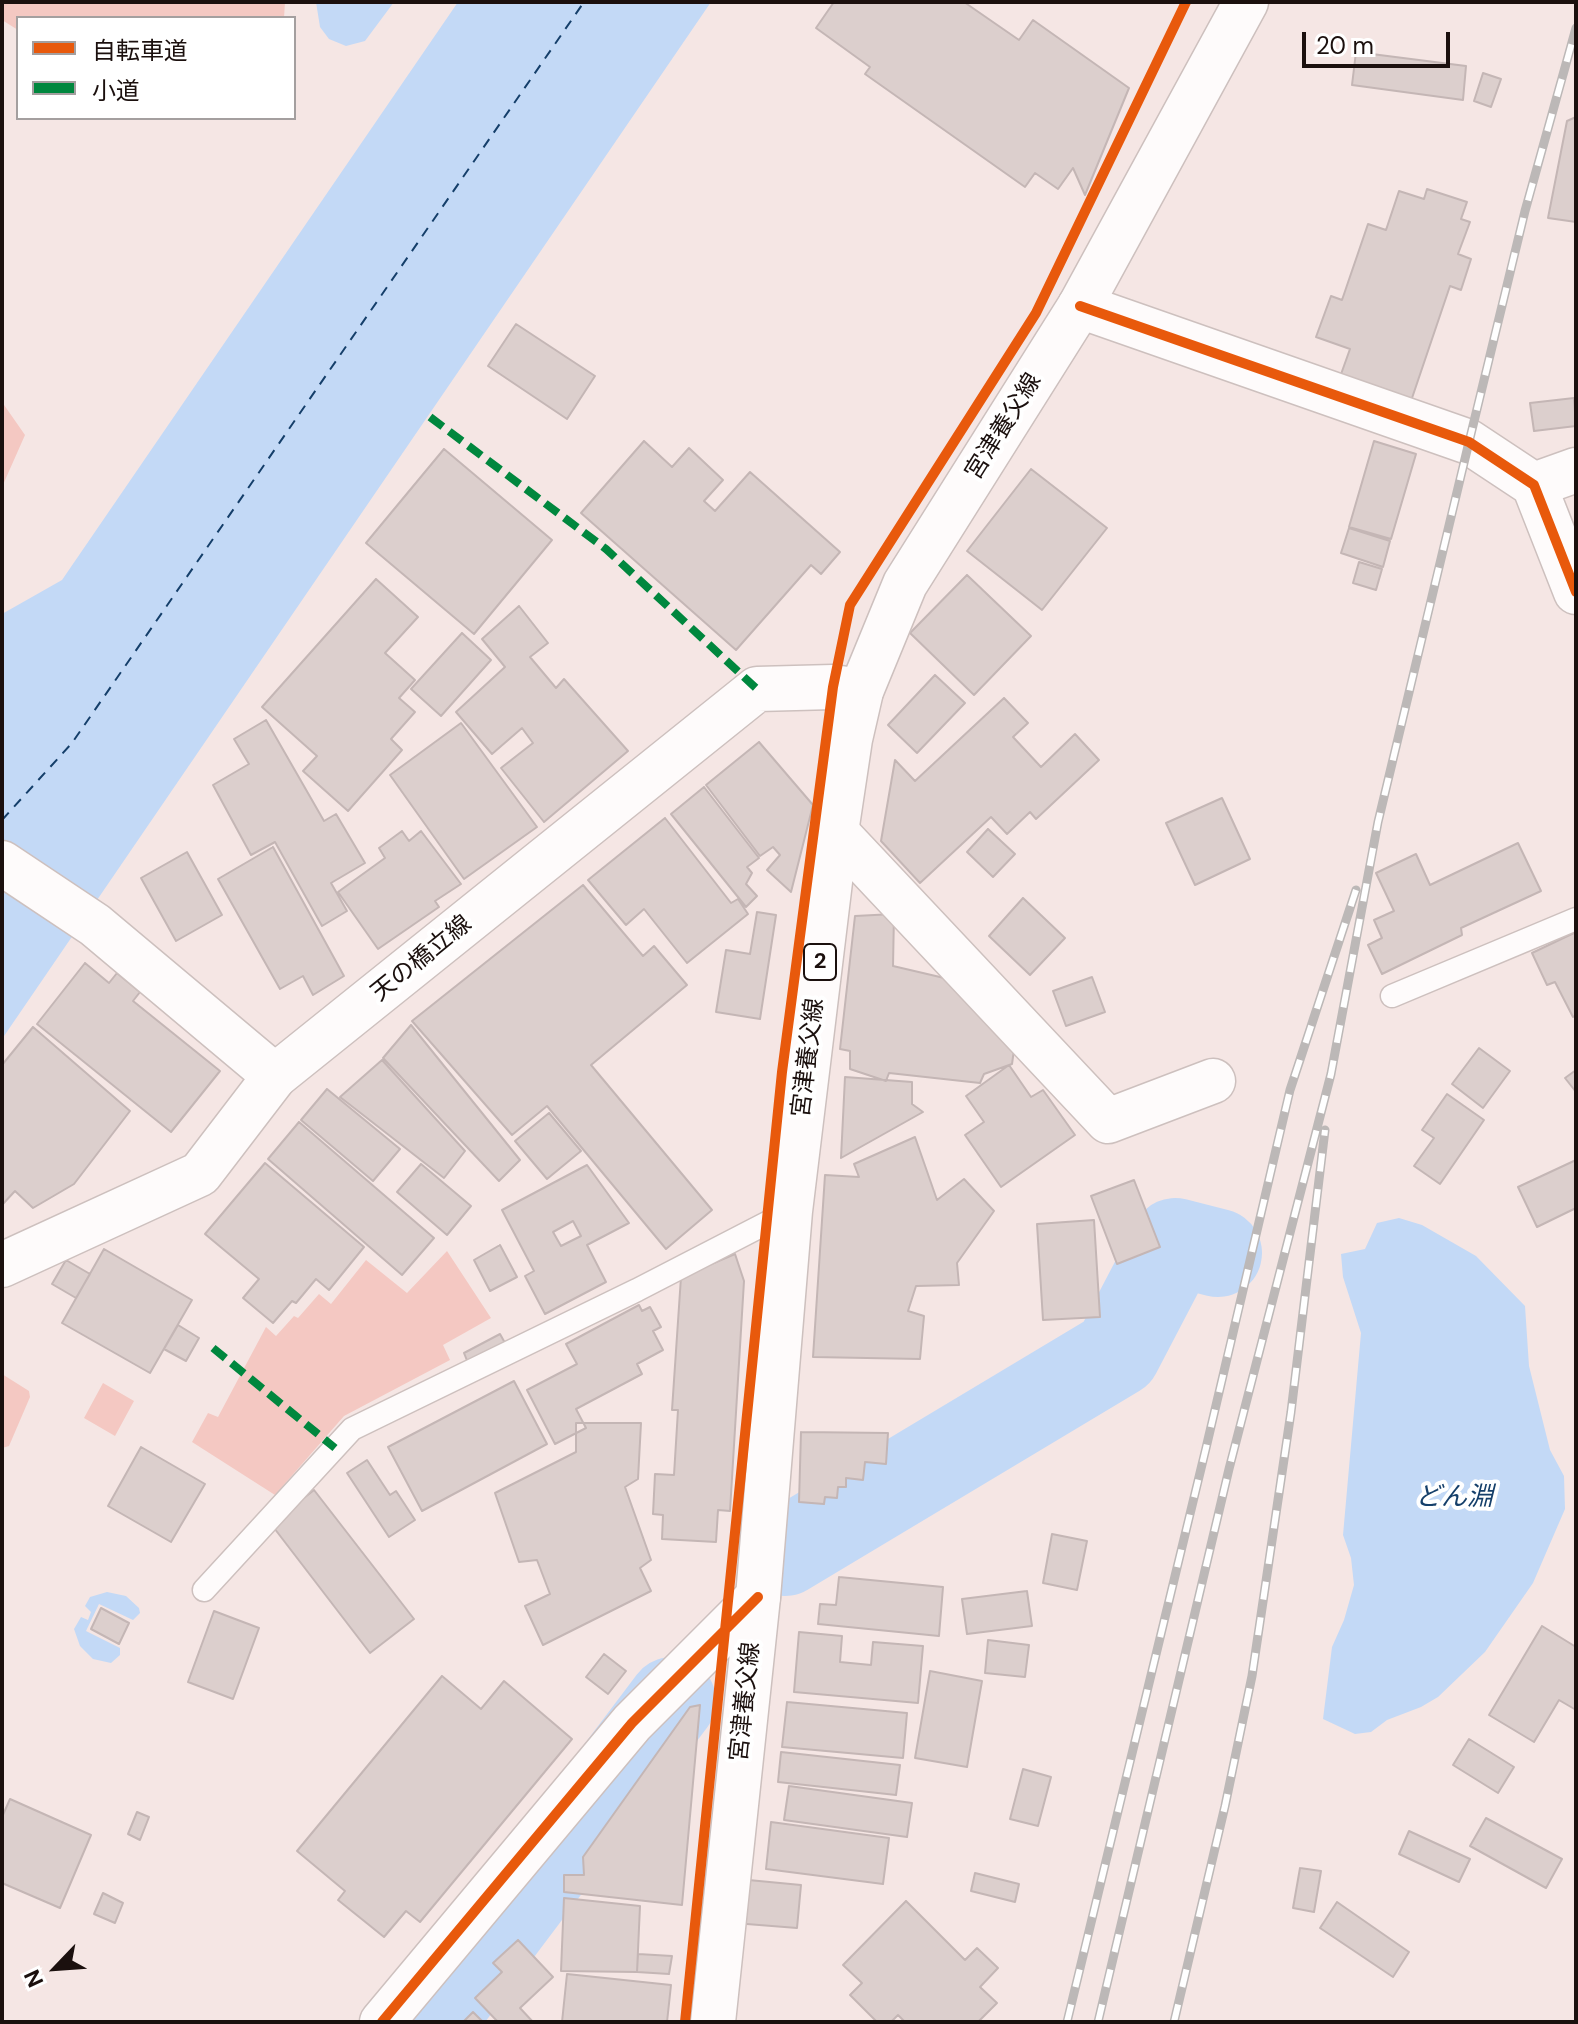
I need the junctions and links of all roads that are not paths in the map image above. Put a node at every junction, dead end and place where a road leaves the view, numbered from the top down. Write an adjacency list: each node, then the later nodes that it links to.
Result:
1 (1246, 2): 2 (main road, 宮津養父線 / 2)
2 (1080, 306): 4 (main road); 6 (main road, 宮津養父線 / 2)
3 (1576, 470): 4 (main road)
4 (1534, 485): 5 (main road)
5 (1576, 592)
6 (861, 691): 7 (main road, 宮津養父線 / 2); 11 (main road, 天の橋立線)
7 (836, 832): 12 (main road); 13 (main road, 宮津養父線 / 2)
8 (2, 863): 11 (main road)
9 (1576, 919): 10 (lane)
10 (1392, 996)
11 (275, 1076): 14 (main road, 天の橋立線)
12 (1213, 1081)
13 (790, 1211): 15 (lane); 16 (main road, 宮津養父線 / 2)
14 (2, 1265)
15 (204, 1590)
16 (758, 1597): 17 (main road); 18 (main road, 宮津養父線 / 2)
17 (382, 2022)
18 (713, 2022)

